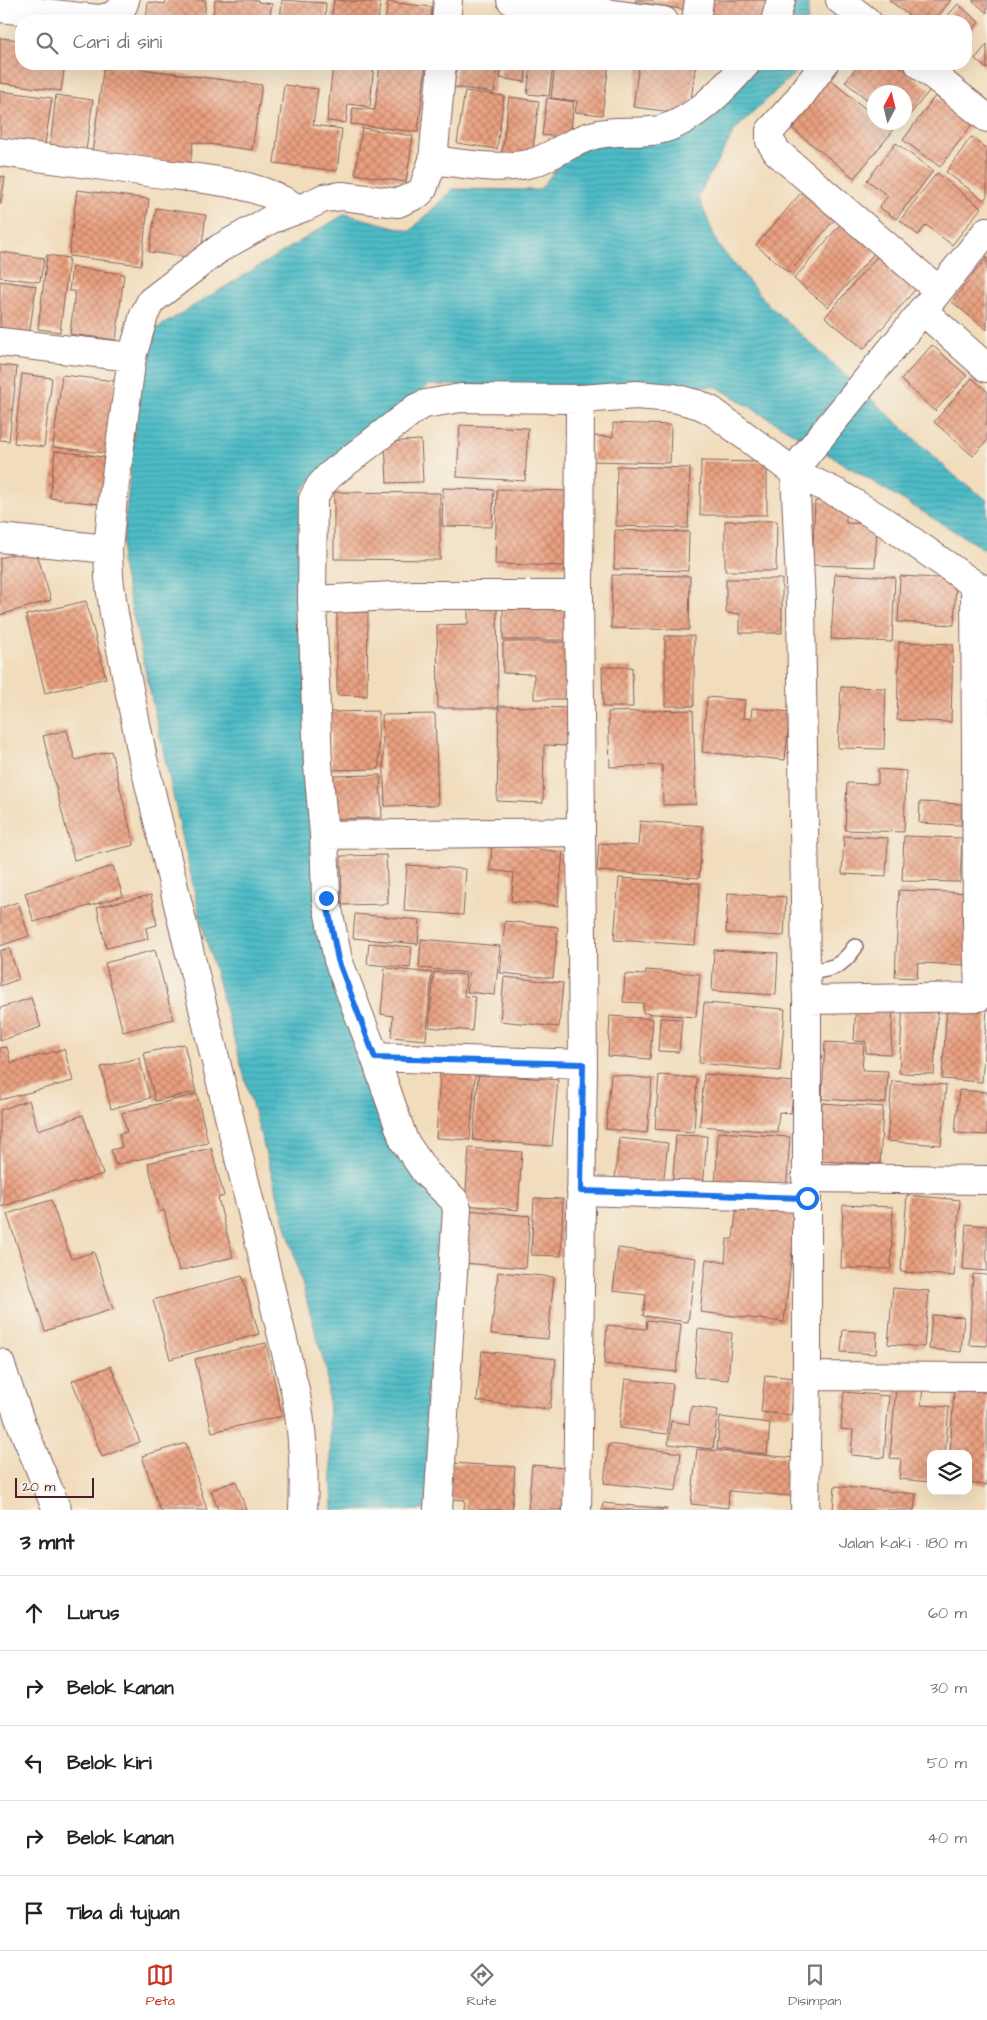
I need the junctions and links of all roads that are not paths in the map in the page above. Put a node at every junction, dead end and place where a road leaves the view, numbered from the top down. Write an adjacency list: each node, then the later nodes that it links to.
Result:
1 (125, 0): 10 (street)
2 (448, 0): 11 (street)
3 (511, 0): 12 (street)
4 (699, 0): 13 (street)
5 (782, 0): 14 (street)
6 (828, 0): 15 (street)
7 (840, 0): 16 (street)
8 (0, 8): 9 (street)
9 (62, 15)
10 (115, 15)
11 (447, 15)
12 (620, 15)
13 (697, 15)
14 (777, 15)
15 (831, 15)
16 (859, 15)
17 (441, 70): 23 (street)
18 (741, 70): 23 (street)
19 (820, 70): 26 (street)
20 (927, 70): 21 (street)
21 (987, 118)
22 (0, 152): 24 (street)
23 (433, 160): 24 (street)
24 (298, 209): 28 (street)
25 (987, 231): 26 (street)
26 (930, 300): 29 (street); 31 (street)
27 (0, 342): 28 (street)
28 (132, 357): 33 (street)
29 (987, 368)
30 (580, 399): 31 (street); 35 (street); 36 (street)
31 (798, 467): 34 (street); 40 (street)
32 (0, 538): 33 (street)
33 (108, 548): 52 (street)
34 (981, 588): 41 (street)
35 (579, 595): 36 (street); 37 (street)
36 (312, 600): 38 (street)
37 (581, 832): 38 (street); 44 (street)
38 (324, 835): 43 (street)
39 (855, 947): 40 (lane)
40 (806, 972): 42 (street)
41 (983, 997): 42 (street)
42 (808, 1000): 46 (street)
43 (375, 1058): 44 (street); 53 (street)
44 (583, 1064): 47 (street)
45 (987, 1180): 46 (street)
46 (807, 1188): 47 (street); 49 (street)
47 (581, 1191): 54 (street)
48 (0, 1364): 51 (street)
49 (807, 1376): 50 (street); 55 (street)
50 (987, 1377)
51 (57, 1510)
52 (303, 1510)
53 (438, 1510)
54 (576, 1510)
55 (804, 1510)

